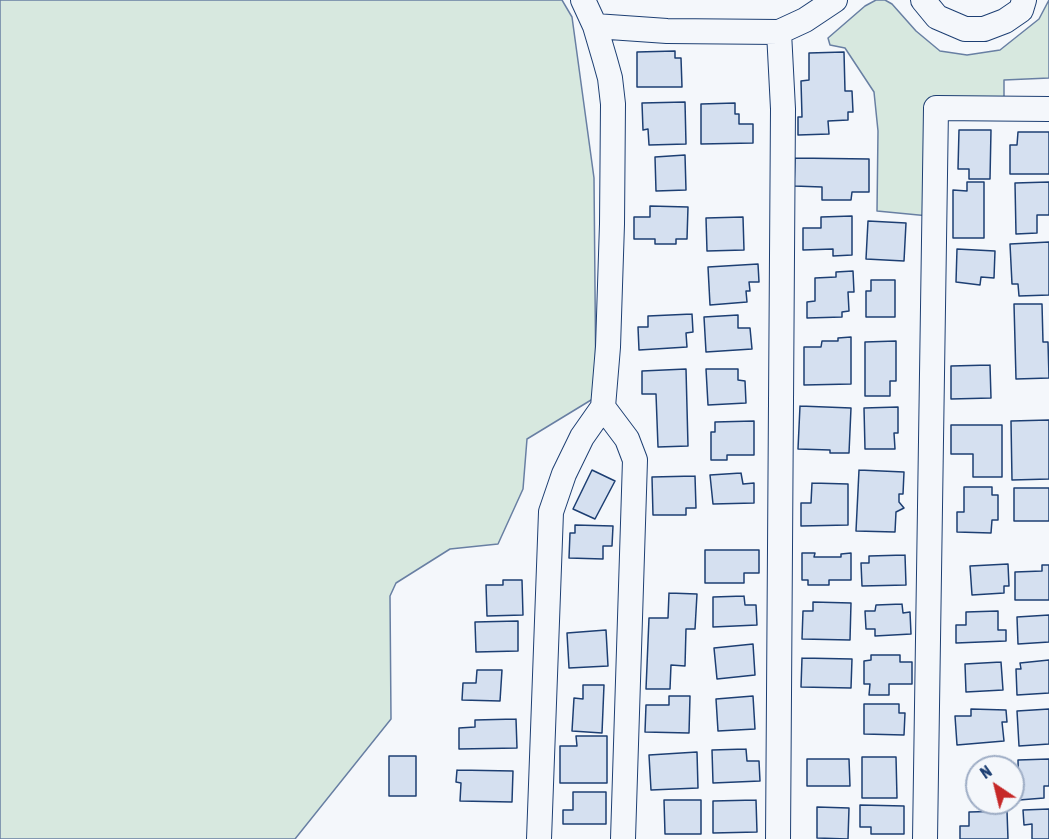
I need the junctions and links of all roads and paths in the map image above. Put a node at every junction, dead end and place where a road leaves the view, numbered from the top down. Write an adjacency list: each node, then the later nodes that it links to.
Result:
1 (583, 0): 5 (street)
2 (836, 0): 6 (street)
3 (923, 0): 4 (street)
4 (1024, 0)
5 (595, 26): 6 (street); 8 (street)
6 (779, 32): 11 (street)
7 (1049, 109): 12 (street)
8 (603, 407): 9 (street); 10 (street)
9 (539, 839)
10 (623, 839)
11 (778, 839)
12 (925, 839)

